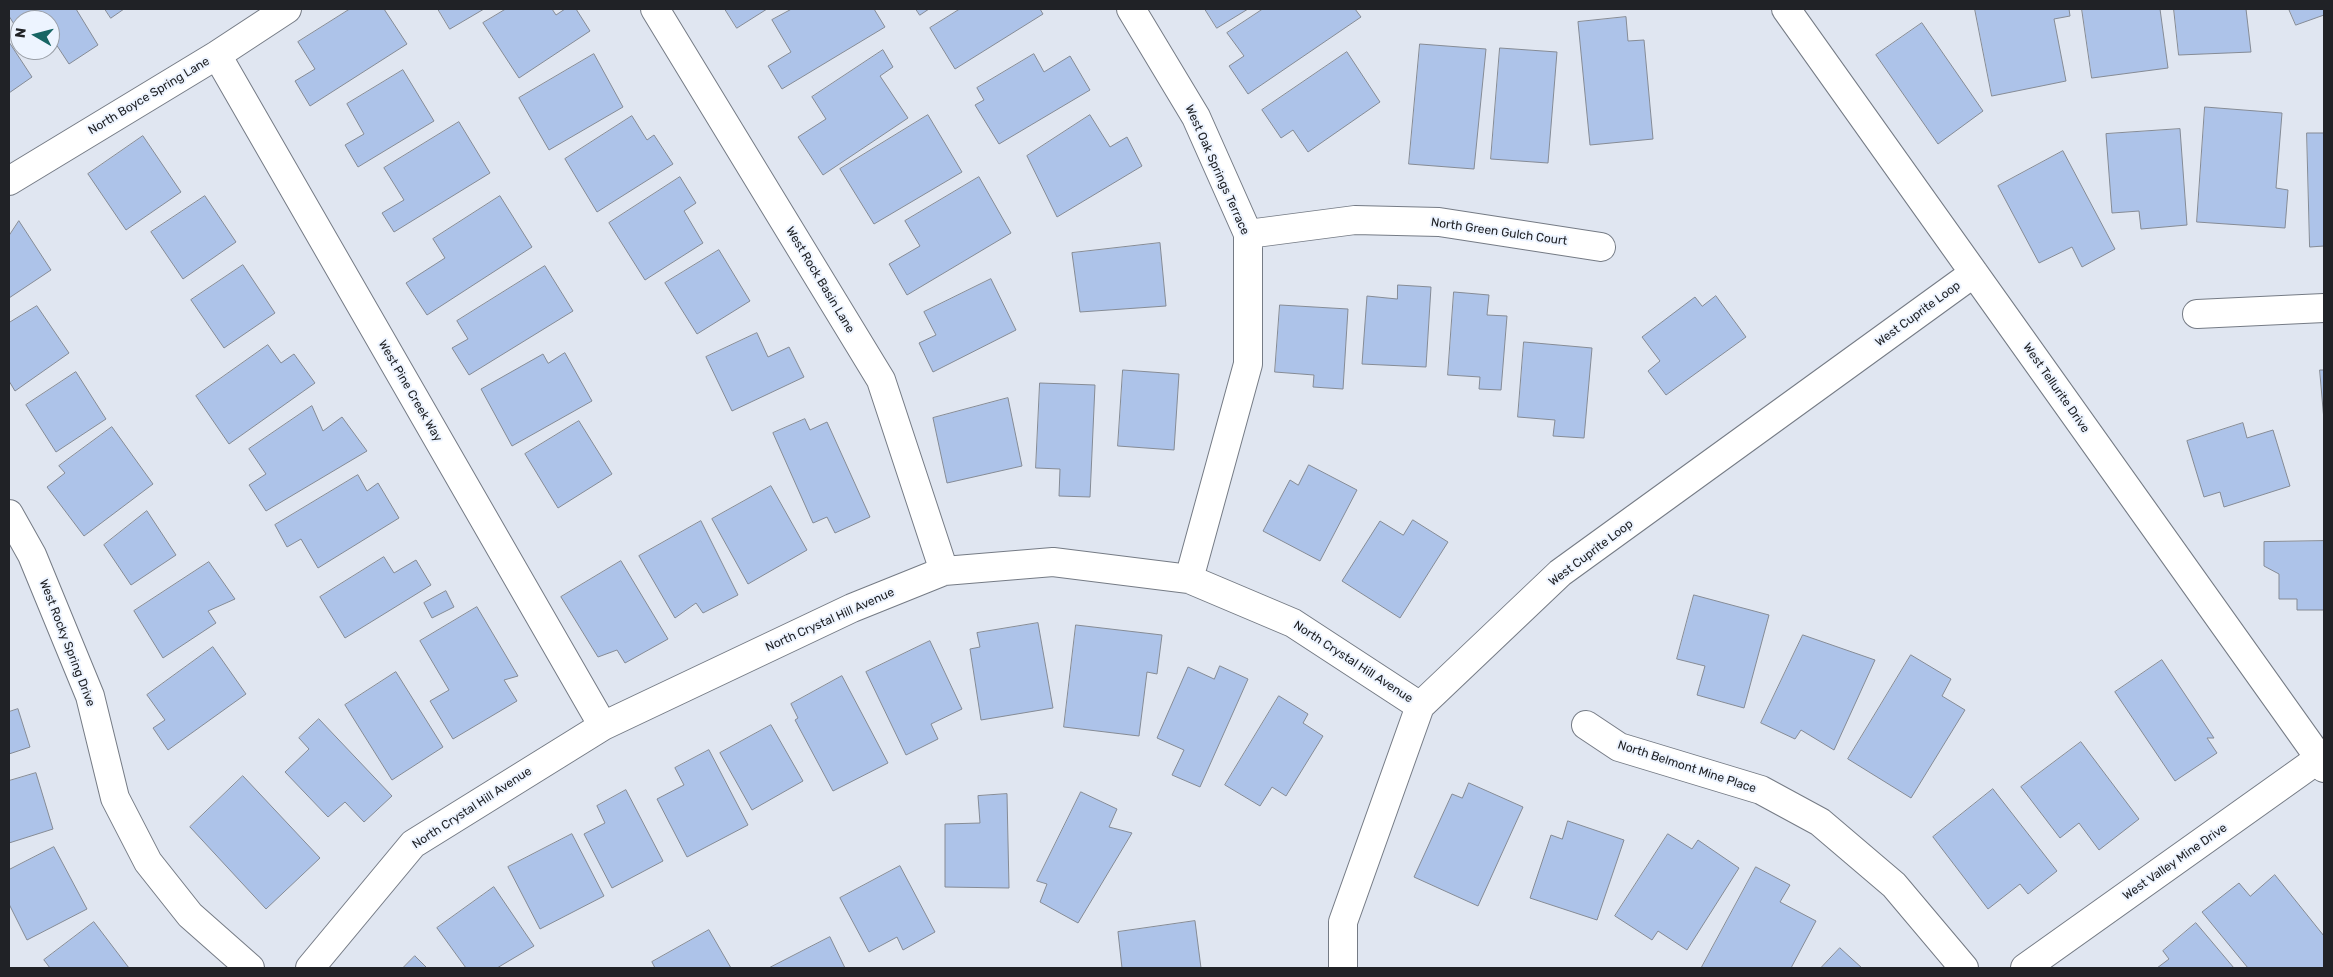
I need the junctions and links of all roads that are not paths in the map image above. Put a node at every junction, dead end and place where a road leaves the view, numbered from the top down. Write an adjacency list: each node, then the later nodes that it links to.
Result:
1 (287, 9): 5 (street, North Boyce Spring Lane)
2 (655, 9): 13 (street, West Rock Basin Lane)
3 (1131, 9): 7 (street, West Oak Springs Terrace)
4 (1786, 9): 9 (street, West Tellurite Drive)
5 (216, 55): 6 (street, North Boyce Spring Lane); 17 (street, West Pine Creek Way)
6 (9, 182)
7 (1248, 234): 8 (street, North Green Gulch Court); 14 (street, West Oak Springs Terrace)
8 (1600, 247)
9 (1974, 273): 15 (street, West Cuprite Loop); 18 (street, West Tellurite Drive)
10 (2324, 308): 11 (street)
11 (2197, 314)
12 (9, 514): 19 (street, West Rocky Spring Drive)
13 (944, 571): 14 (street, North Crystal Hill Avenue); 17 (street, North Crystal Hill Avenue)
14 (1189, 579): 15 (street, North Crystal Hill Avenue)
15 (1420, 706): 21 (street, West Cuprite Loop)
16 (1586, 725): 22 (street, North Belmont Mine Place)
17 (603, 726): 20 (street, North Crystal Hill Avenue)
18 (2323, 761): 23 (street, West Valley Mine Drive)
19 (250, 968)
20 (310, 968)
21 (1343, 968)
22 (1964, 968)
23 (2025, 968)

